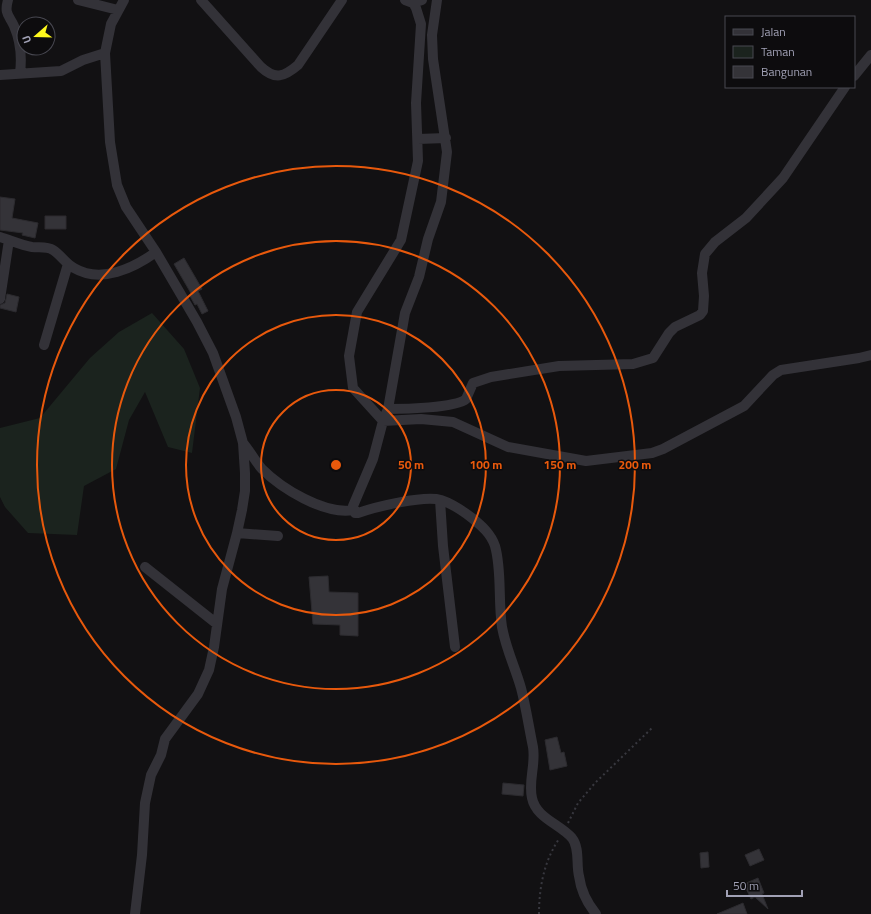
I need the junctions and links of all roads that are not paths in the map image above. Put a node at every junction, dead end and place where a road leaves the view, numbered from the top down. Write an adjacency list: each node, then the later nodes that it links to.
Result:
1 (8, 0): 11 (street)
2 (78, 0): 8 (street)
3 (124, 0): 8 (street)
4 (201, 0): 5 (street)
5 (342, 0)
6 (437, 0): 15 (street)
7 (413, 1): 16 (street)
8 (118, 10): 9 (street)
9 (106, 53): 11 (street); 18 (street)
10 (871, 55): 13 (street)
11 (20, 72): 12 (street)
12 (0, 75)
13 (855, 75)
14 (844, 88): 24 (street)
15 (446, 138): 16 (street); 24 (street)
16 (418, 139): 25 (street)
17 (5, 238): 19 (street); 20 (street)
18 (156, 252): 19 (street); 26 (street)
19 (68, 264): 22 (street)
20 (1, 286): 21 (street)
21 (0, 299)
22 (44, 345)
23 (871, 354): 25 (street)
24 (388, 409): 25 (street)
25 (383, 421): 28 (street)
26 (243, 444): 28 (street); 29 (street)
27 (440, 500): 28 (street); 33 (street); 35 (street)
28 (353, 510)
29 (237, 533): 30 (street); 32 (street)
30 (278, 536)
31 (145, 567): 32 (street)
32 (217, 624): 34 (street)
33 (455, 647)
34 (134, 914)
35 (596, 914)

